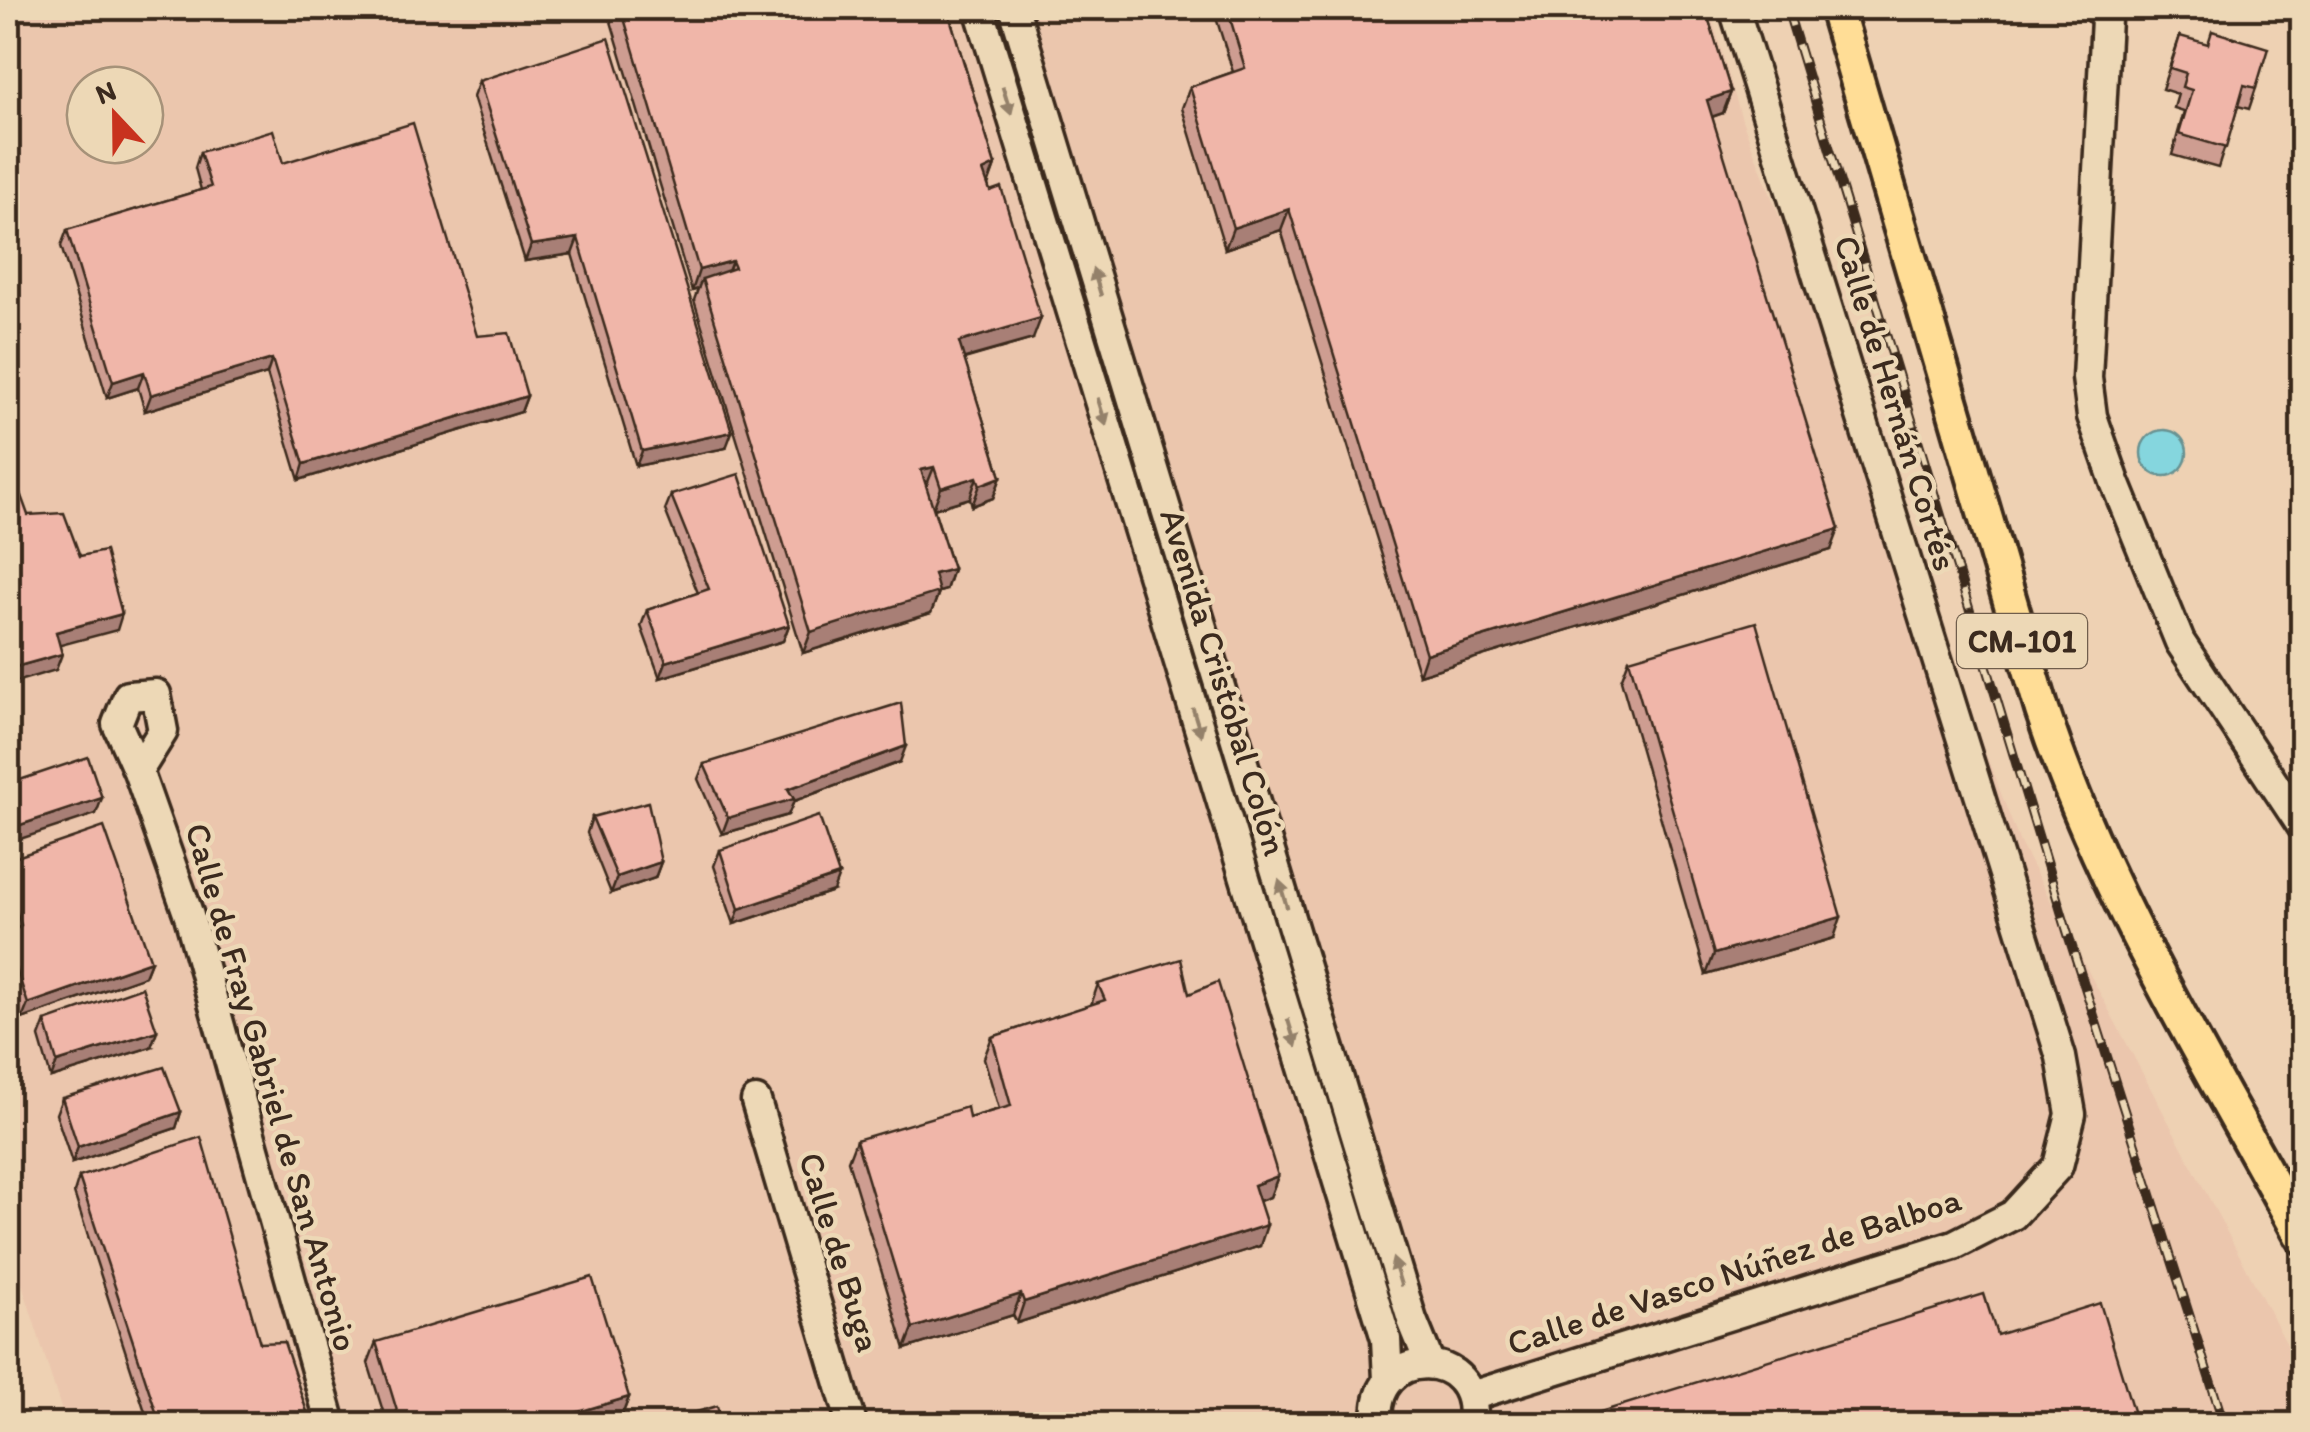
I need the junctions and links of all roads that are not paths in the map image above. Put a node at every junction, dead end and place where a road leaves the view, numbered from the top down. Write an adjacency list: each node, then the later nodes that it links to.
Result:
1 (979, 8): 12 (street, Avenida Cristóbal Colón, one-way to 12)
2 (1014, 8): 11 (street, Avenida Cristóbal Colón, one-way to 2)
3 (1734, 8): 9 (street, Calle de Hernán Cortés)
4 (1836, 8): 10 (main road, CM-101)
5 (2098, 8): 7 (street)
6 (138, 771): 14 (street, Calle de Fray Gabriel de San Antonio)
7 (2302, 826)
8 (756, 1102): 15 (street, Calle de Buga)
9 (2058, 1166): 13 (street, Calle de Vasco Núñez de Balboa)
10 (2302, 1237)
11 (1430, 1364): 12 (street); 13 (street)
12 (1388, 1380): 16 (street, Avenida Cristóbal Colón)
13 (1471, 1396): 17 (street)
14 (331, 1424)
15 (852, 1424)
16 (1378, 1424)
17 (1472, 1424)

